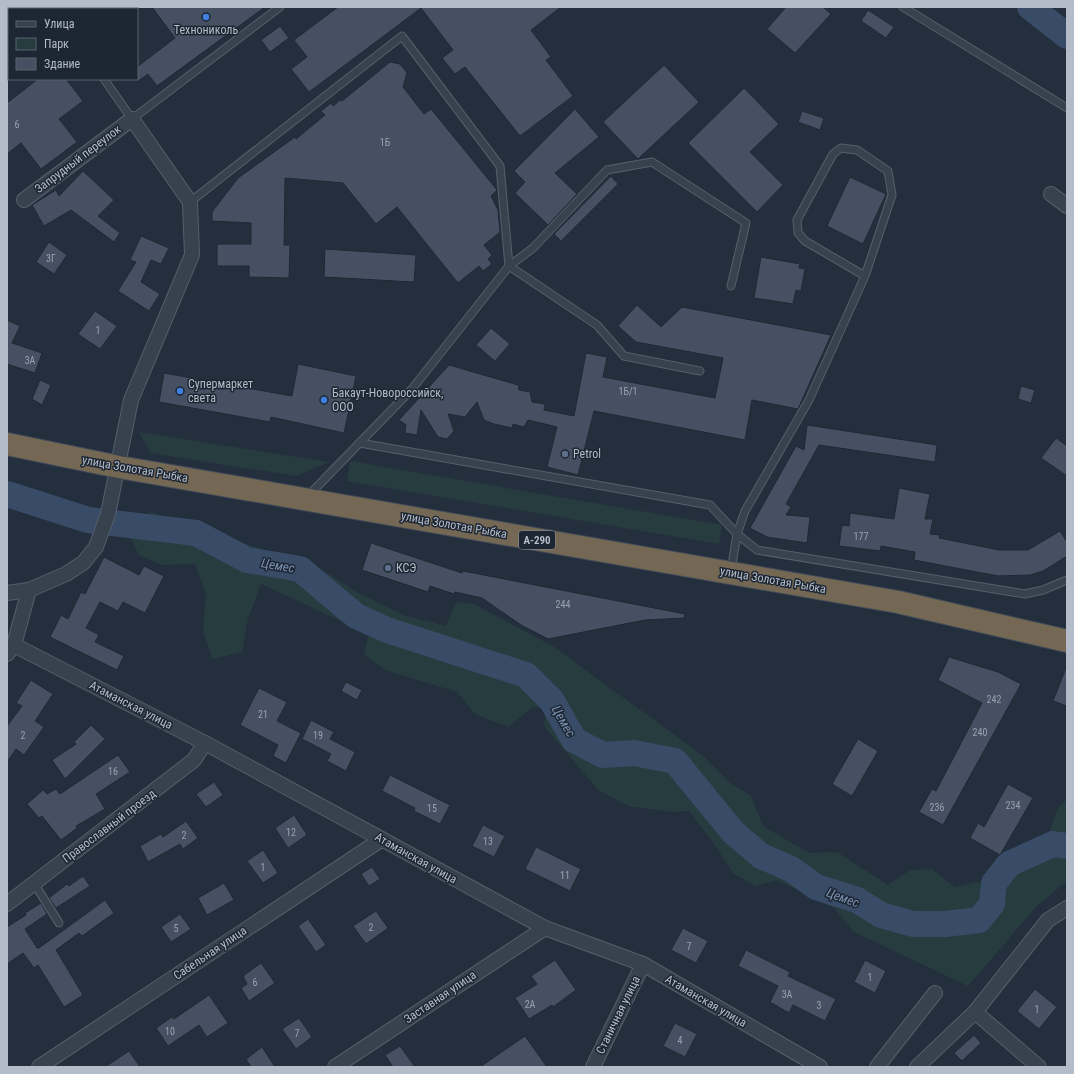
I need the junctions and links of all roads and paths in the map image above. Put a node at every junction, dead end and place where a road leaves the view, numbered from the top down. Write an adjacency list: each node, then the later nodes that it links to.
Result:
1 (280, 7): 5 (lane)
2 (903, 7): 4 (lane)
3 (105, 80): 5 (lane)
4 (1067, 108)
5 (132, 119): 7 (street, Запрудный переулок); 8 (street)
6 (1051, 194): 9 (street)
7 (24, 200)
8 (190, 202): 10 (lane); 16 (street)
9 (1067, 206)
10 (509, 266): 12 (lane); 13 (lane); 14 (lane)
11 (865, 276): 11 (lane); 18 (lane)
12 (731, 286)
13 (700, 371)
14 (360, 443): 17 (lane); 18 (lane)
15 (7, 444): 16 (highway, улица Золотая Рыбка / А-290)
16 (118, 467): 17 (highway, улица Золотая Рыбка / А-290); 21 (street)
17 (305, 500): 19 (highway, улица Золотая Рыбка / А-290)
18 (737, 534): 19 (lane); 20 (lane)
19 (731, 573): 23 (highway, улица Золотая Рыбка / А-290)
20 (1067, 580)
21 (29, 590): 22 (street); 24 (street)
22 (7, 593)
23 (1067, 639)
24 (10, 649): 25 (street, Атаманская улица)
25 (205, 743): 26 (street, Атаманская улица); 27 (street, Православный проезд)
26 (382, 839): 31 (street, Атаманская улица); 35 (street, Сабельная улица)
27 (34, 883): 28 (street, Православный проезд); 30 (lane)
28 (7, 904)
29 (1067, 908): 34 (street)
30 (59, 923)
31 (545, 928): 32 (street, Атаманская улица); 36 (street, Заставная улица)
32 (643, 964): 37 (street, Станичная улица); 38 (street, Атаманская улица)
33 (935, 993): 39 (street)
34 (975, 1012): 40 (street); 41 (street)
35 (39, 1067)
36 (335, 1067)
37 (593, 1067)
38 (820, 1067)
39 (877, 1067)
40 (917, 1067)
41 (1039, 1067)

